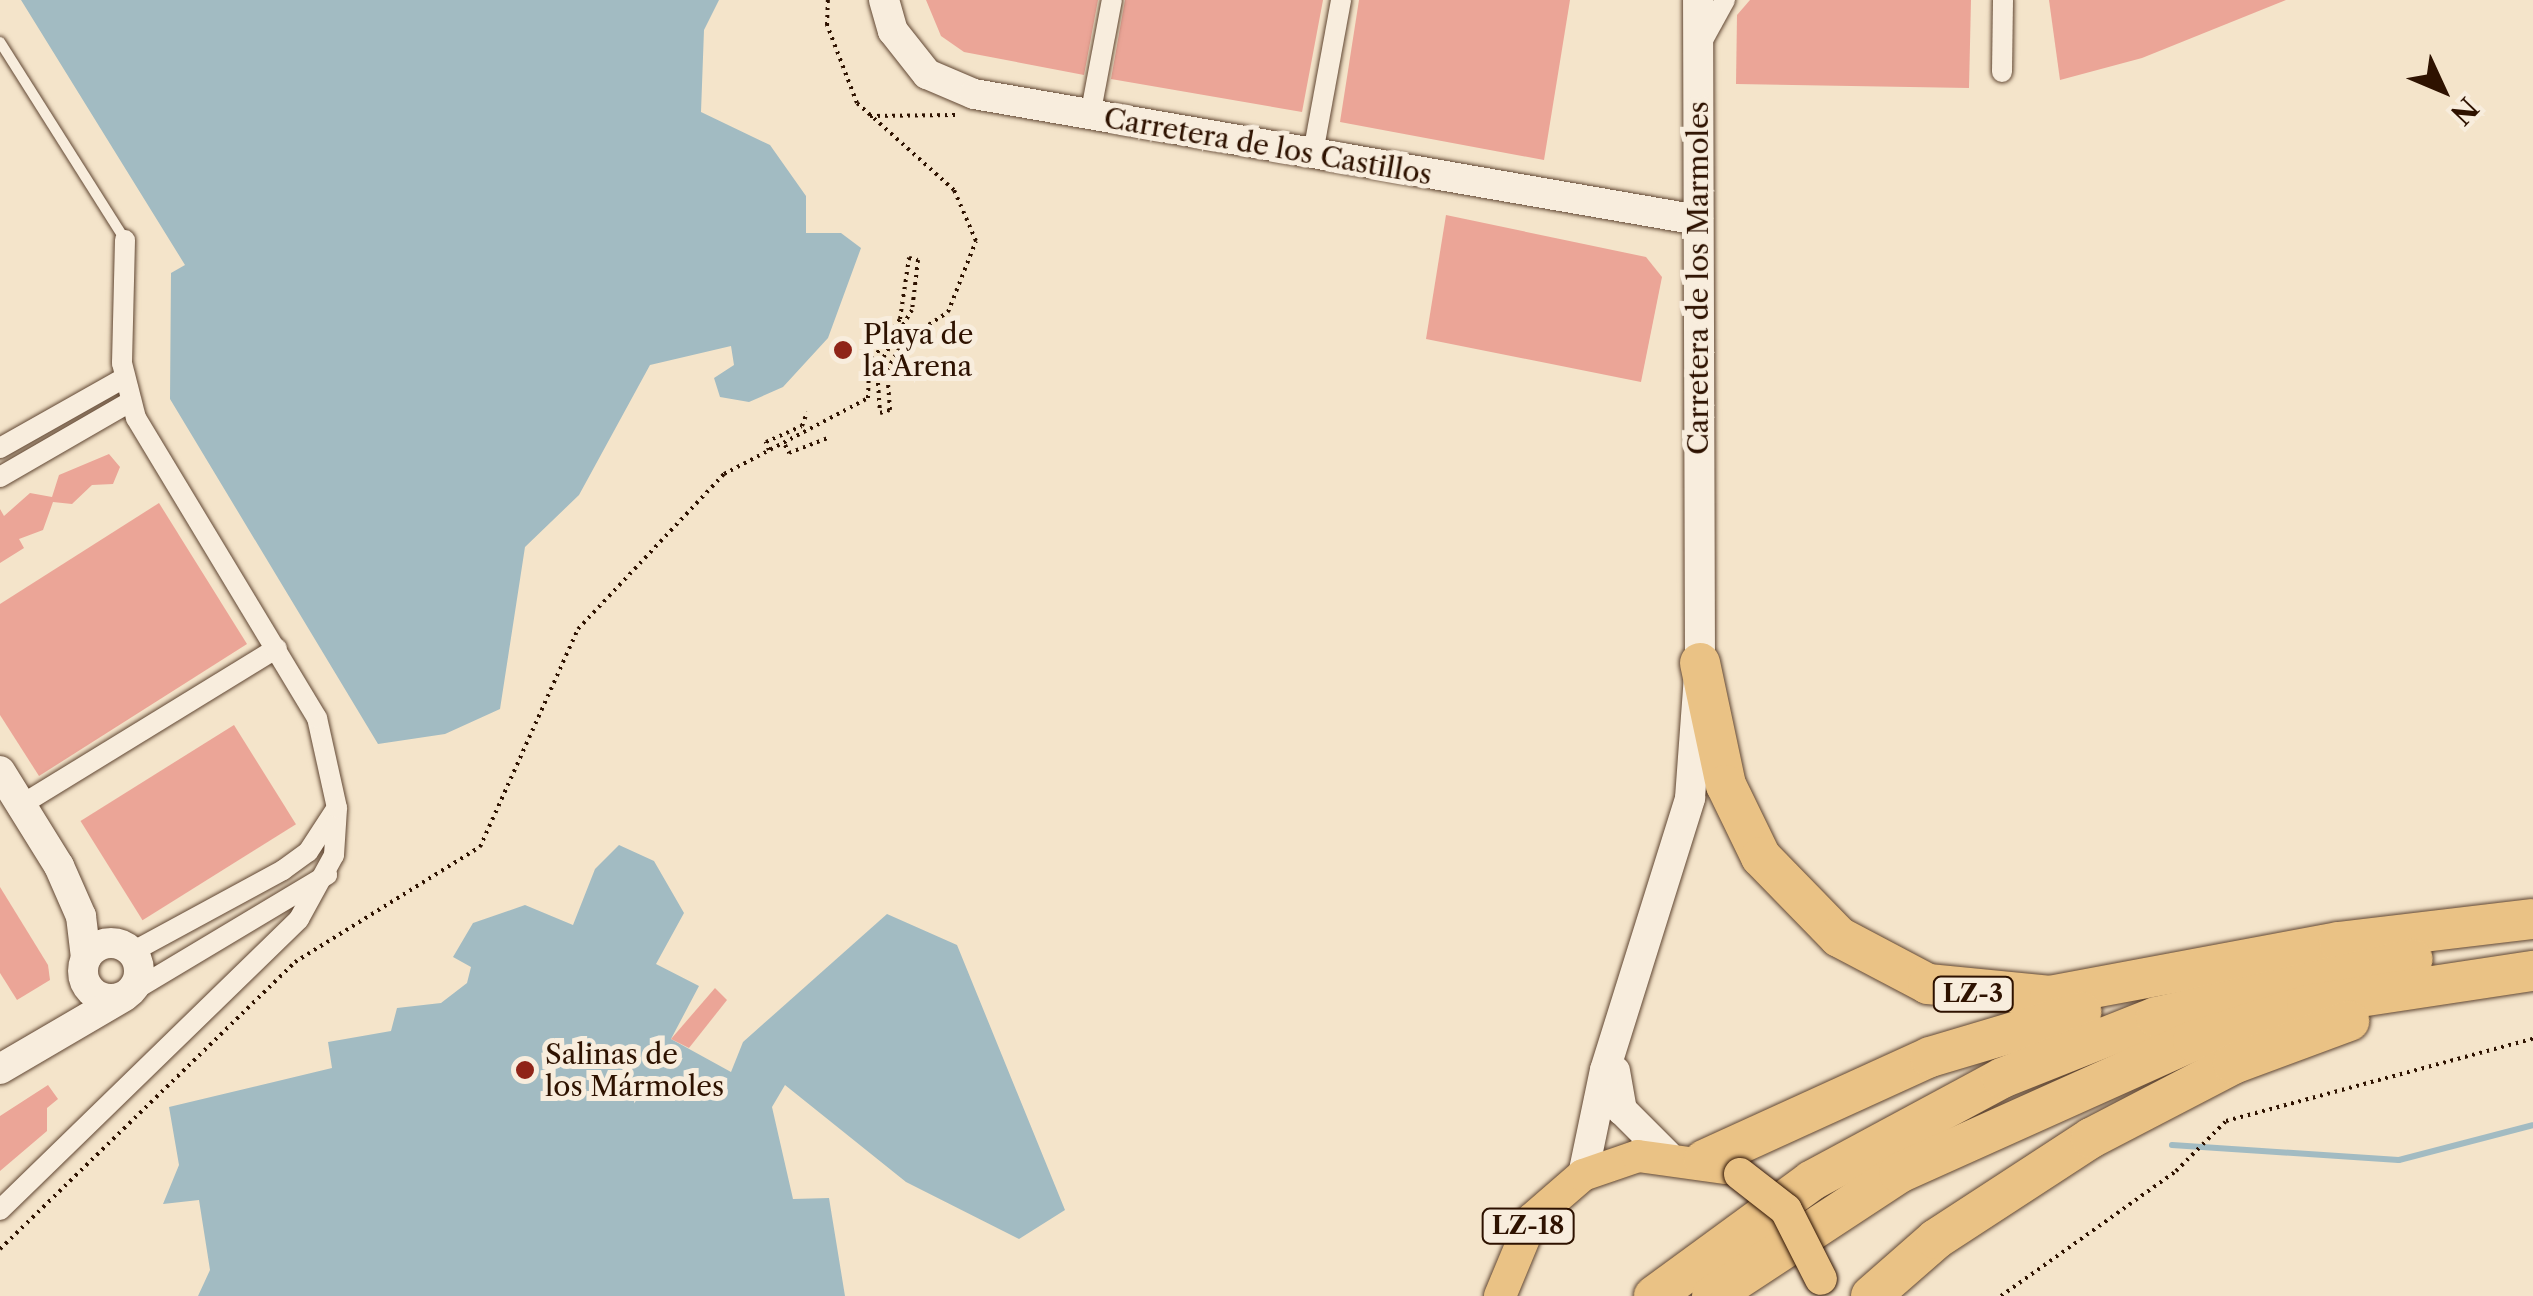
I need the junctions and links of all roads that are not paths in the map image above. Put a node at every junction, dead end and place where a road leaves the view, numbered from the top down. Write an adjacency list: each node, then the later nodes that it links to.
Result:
1 (884, 0): 8 (main road, Carretera de los Castillos)
2 (901, 0): 8 (street)
3 (1112, 0): 12 (street)
4 (1341, 0): 13 (street)
5 (1698, 0): 10 (main road, Carretera de los Marmoles)
6 (1725, 0): 10 (street)
7 (2003, 0): 11 (street)
8 (893, 32): 12 (main road, Carretera de los Castillos)
9 (0, 42): 15 (lane)
10 (1698, 50): 14 (main road, Carretera de los Marmoles)
11 (2002, 72)
12 (1090, 116): 13 (main road, Carretera de los Castillos)
13 (1313, 152): 14 (main road, Carretera de los Castillos)
14 (1698, 220): 21 (main road, Carretera de los Marmoles)
15 (125, 240): 16 (street)
16 (124, 378): 17 (street); 18 (street)
17 (130, 402): 19 (street); 20 (street)
18 (0, 448)
19 (0, 477)
20 (278, 648): 23 (street); 24 (street)
21 (1700, 663): 28 (highway, LZ-3); 34 (main road, Carretera de los Marmoles)
22 (0, 771): 23 (main road)
23 (22, 806): 25 (main road)
24 (338, 808): 26 (street); 30 (street)
25 (59, 866): 30 (main road); 31 (main road)
26 (328, 874): 33 (street); 39 (street)
27 (2533, 919): 28 (highway)
28 (2431, 934): 36 (highway, LZ-3)
29 (2533, 936): 42 (highway)
30 (128, 950): 31 (main road); 33 (main road)
31 (84, 967): 33 (main road); 35 (main road)
32 (2533, 972): 38 (highway); 43 (highway)
33 (123, 997): 35 (main road)
34 (1614, 1043): 36 (main road); 37 (main road, Carretera de los Marmoles)
35 (0, 1067)
36 (1704, 1163): 37 (main road, LZ-18); 40 (main road, bridge)
37 (1583, 1175): 41 (main road, LZ-18)
38 (2015, 1186): 44 (highway); 45 (highway)
39 (0, 1210)
40 (1822, 1287)
41 (1500, 1296)
42 (1654, 1296)
43 (1712, 1296)
44 (1871, 1296)
45 (1908, 1296)

